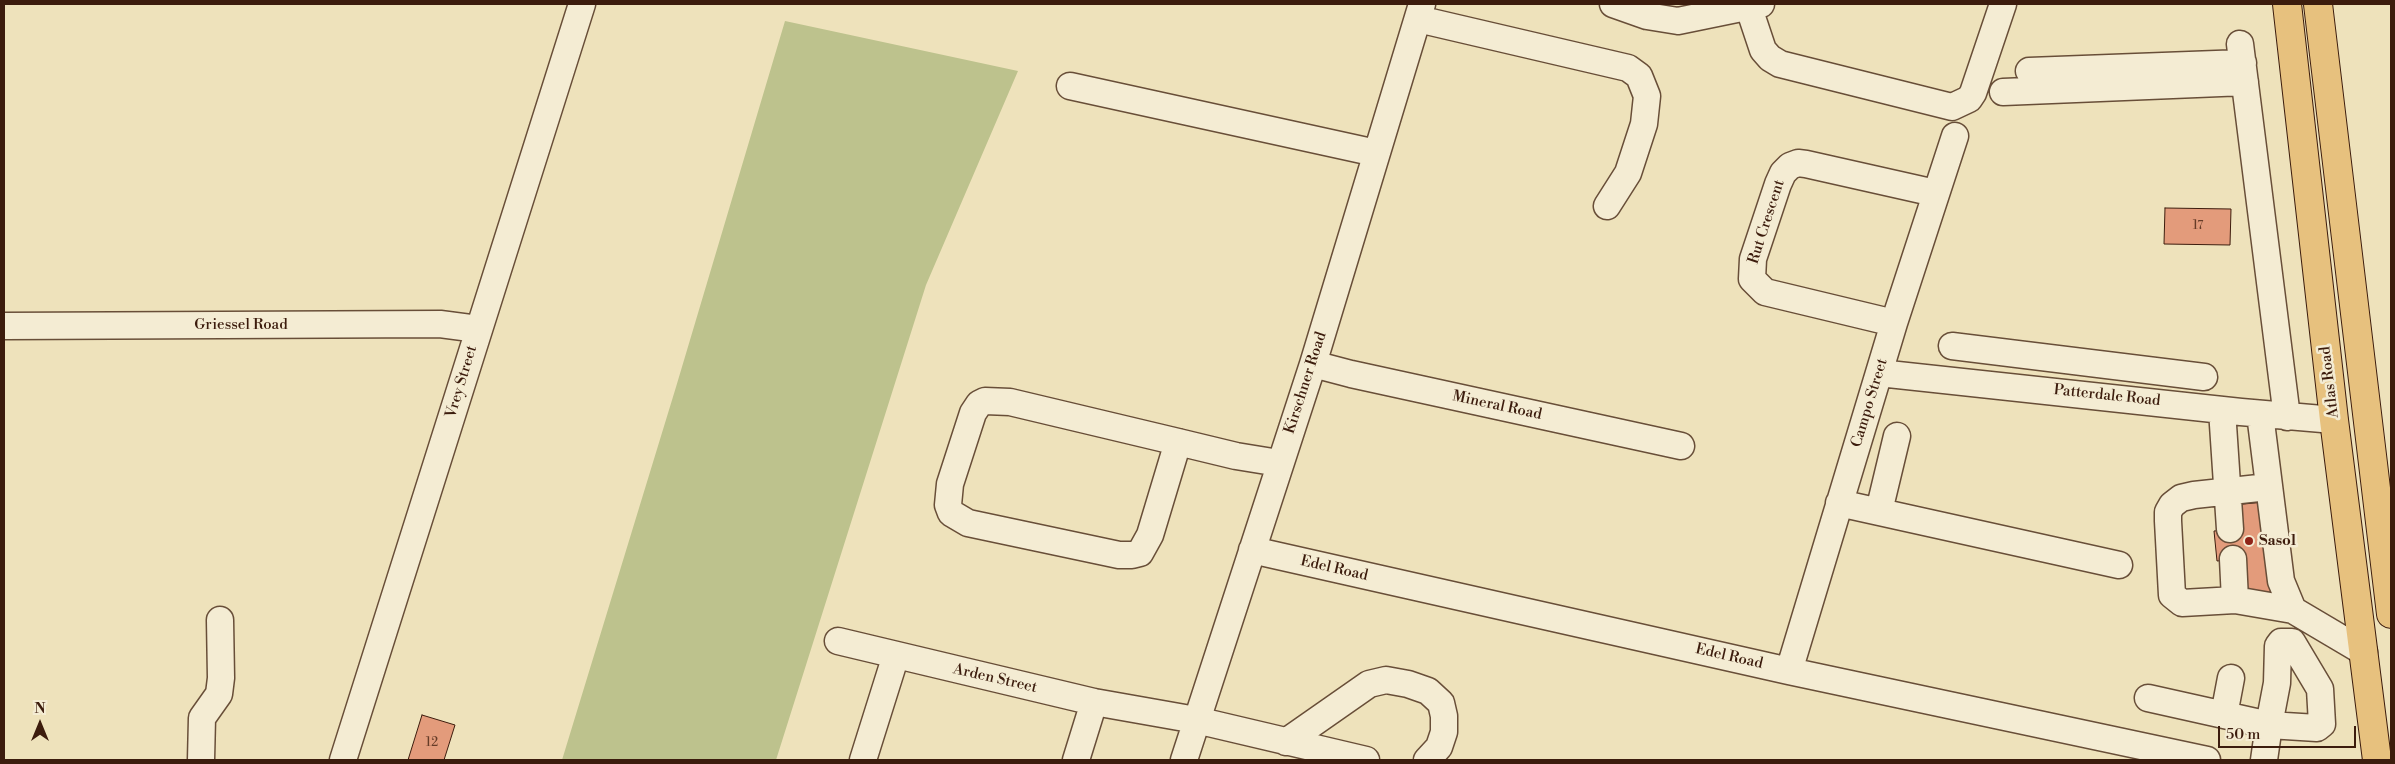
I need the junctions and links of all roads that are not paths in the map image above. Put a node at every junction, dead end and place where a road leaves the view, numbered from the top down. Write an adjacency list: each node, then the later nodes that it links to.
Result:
1 (582, 4): 23 (street, Vrey Street)
2 (2003, 4): 8 (street)
3 (2280, 4): 11 (main road)
4 (2287, 4): 11 (main road, Atlas Road)
5 (2318, 4): 12 (main road)
6 (2324, 4): 12 (main road)
7 (1625, 6): 9 (street)
8 (1755, 6): 9 (street)
9 (1694, 10)
10 (1420, 11): 18 (street, Kirschner Road); 20 (street)
11 (2291, 36): 33 (main road, Atlas Road)
12 (2323, 45): 48 (main road)
13 (2243, 63): 14 (street); 16 (street); 32 (street)
14 (2029, 71)
15 (1070, 86): 18 (street)
16 (2003, 92)
17 (1955, 136): 19 (street, Campo Street)
18 (1376, 153): 25 (street, Kirschner Road)
19 (1935, 193): 21 (street, Campo Street); 21 (street, Rut Crescent)
20 (1607, 206)
21 (1894, 323): 27 (street, Campo Street)
22 (4, 326): 23 (street, Griessel Road)
23 (478, 329): 62 (street, Vrey Street)
24 (1952, 346): 26 (street)
25 (1313, 364): 36 (street, Mineral Road); 37 (street, Kirschner Road)
26 (2172, 372): 28 (street); 29 (street)
27 (1879, 373): 29 (street, Patterdale Road); 40 (street, Campo Street)
28 (2204, 377)
29 (2168, 403): 30 (street, Patterdale Road)
30 (2222, 410): 31 (street, Patterdale Road); 39 (street)
31 (2260, 414): 32 (street, Patterdale Road); 38 (street)
32 (2287, 416): 33 (street, Patterdale Road)
33 (2334, 420): 51 (main road, Atlas Road)
34 (1897, 436): 41 (street)
35 (1178, 442): 35 (street); 37 (street)
36 (1681, 446)
37 (1279, 463): 43 (street, Kirschner Road)
38 (2268, 487): 39 (street); 47 (street)
39 (2227, 492): 42 (street); 46 (street)
40 (1839, 502): 41 (street); 53 (street, Campo Street)
41 (1879, 511): 45 (street)
42 (2230, 529)
43 (1252, 550): 53 (street, Edel Road); 58 (street, Kirschner Road)
44 (2233, 559): 46 (street)
45 (2119, 565)
46 (2235, 600): 47 (street)
47 (2294, 610): 51 (street)
48 (2391, 614)
49 (220, 620): 61 (street)
50 (838, 641): 52 (street, Arden Street)
51 (2364, 652): 70 (main road, Atlas Road)
52 (896, 655): 56 (street, Arden Street); 63 (street)
53 (1789, 671): 60 (street, Edel Road)
54 (2231, 678): 57 (street)
55 (2148, 698): 57 (street)
56 (1094, 702): 58 (street, Arden Street); 64 (street)
57 (2224, 715): 69 (street)
58 (1196, 720): 59 (street, Arden Street); 65 (street, Kirschner Road)
59 (1286, 742): 66 (street, Arden Street); 67 (street)
60 (2166, 756): 68 (street, Edel Road)
61 (201, 760)
62 (343, 760)
63 (863, 760)
64 (1076, 760)
65 (1184, 760)
66 (1366, 760)
67 (1428, 760)
68 (2207, 760)
69 (2264, 760)
70 (2378, 760)

